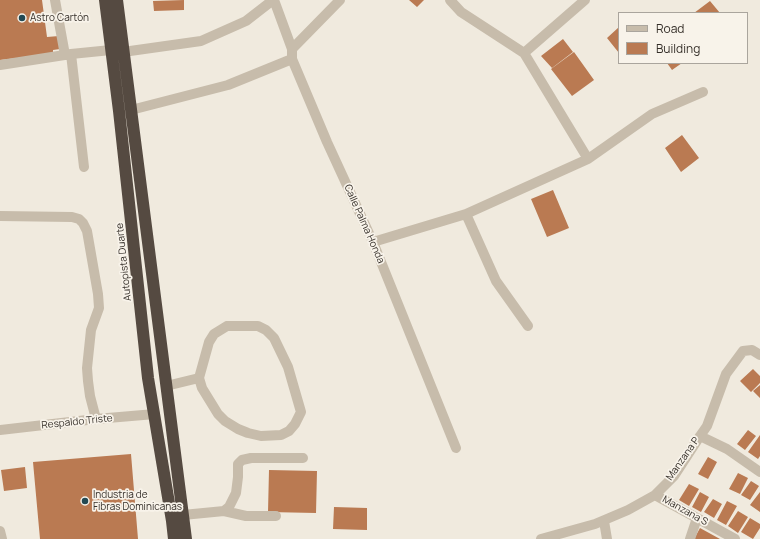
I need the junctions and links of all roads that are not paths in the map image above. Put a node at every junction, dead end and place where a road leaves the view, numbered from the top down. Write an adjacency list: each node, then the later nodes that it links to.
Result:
1 (55, 0): 11 (street)
2 (105, 0): 8 (highway, Autopista Duarte)
3 (117, 0): 8 (highway, Autopista Duarte)
4 (273, 0): 8 (street); 10 (street, Calle Palma Honda)
5 (340, 0): 10 (street)
6 (450, 0): 9 (street)
7 (585, 0): 9 (street)
8 (117, 51): 11 (street); 14 (highway, Autopista Duarte); 24 (highway, Autopista Duarte)
9 (524, 53): 15 (street)
10 (292, 54): 14 (street); 19 (street, Calle Palma Honda)
11 (68, 55): 12 (street); 16 (street)
12 (0, 65)
13 (704, 92): 15 (street)
14 (131, 110): 23 (highway, Autopista Duarte)
15 (588, 159): 17 (street)
16 (84, 167)
17 (466, 214): 19 (street); 20 (street)
18 (0, 216): 25 (street)
19 (373, 242): 28 (street, Calle Palma Honda)
20 (528, 326)
21 (760, 355): 27 (street, Manzana P)
22 (198, 378): 22 (street); 23 (street)
23 (166, 386): 34 (highway, Autopista Duarte)
24 (155, 414): 25 (street, Respaldo Triste); 34 (highway, Autopista Duarte)
25 (96, 419): 26 (street, Respaldo Triste)
26 (0, 430)
27 (700, 436): 30 (street); 31 (street, Manzana P)
28 (456, 448)
29 (302, 458): 32 (street)
30 (760, 472)
31 (655, 495): 35 (street, Manzana S); 36 (street, Manzana P)
32 (224, 511): 33 (street); 34 (street)
33 (276, 516)
34 (179, 518): 39 (highway); 40 (highway)
35 (698, 518): 43 (street); 44 (street, Manzana S)
36 (604, 521): 41 (street, Manzana P); 42 (street)
37 (0, 531): 38 (street)
38 (2, 539)
39 (174, 539)
40 (186, 539)
41 (542, 539)
42 (607, 539)
43 (690, 539)
44 (735, 539)

